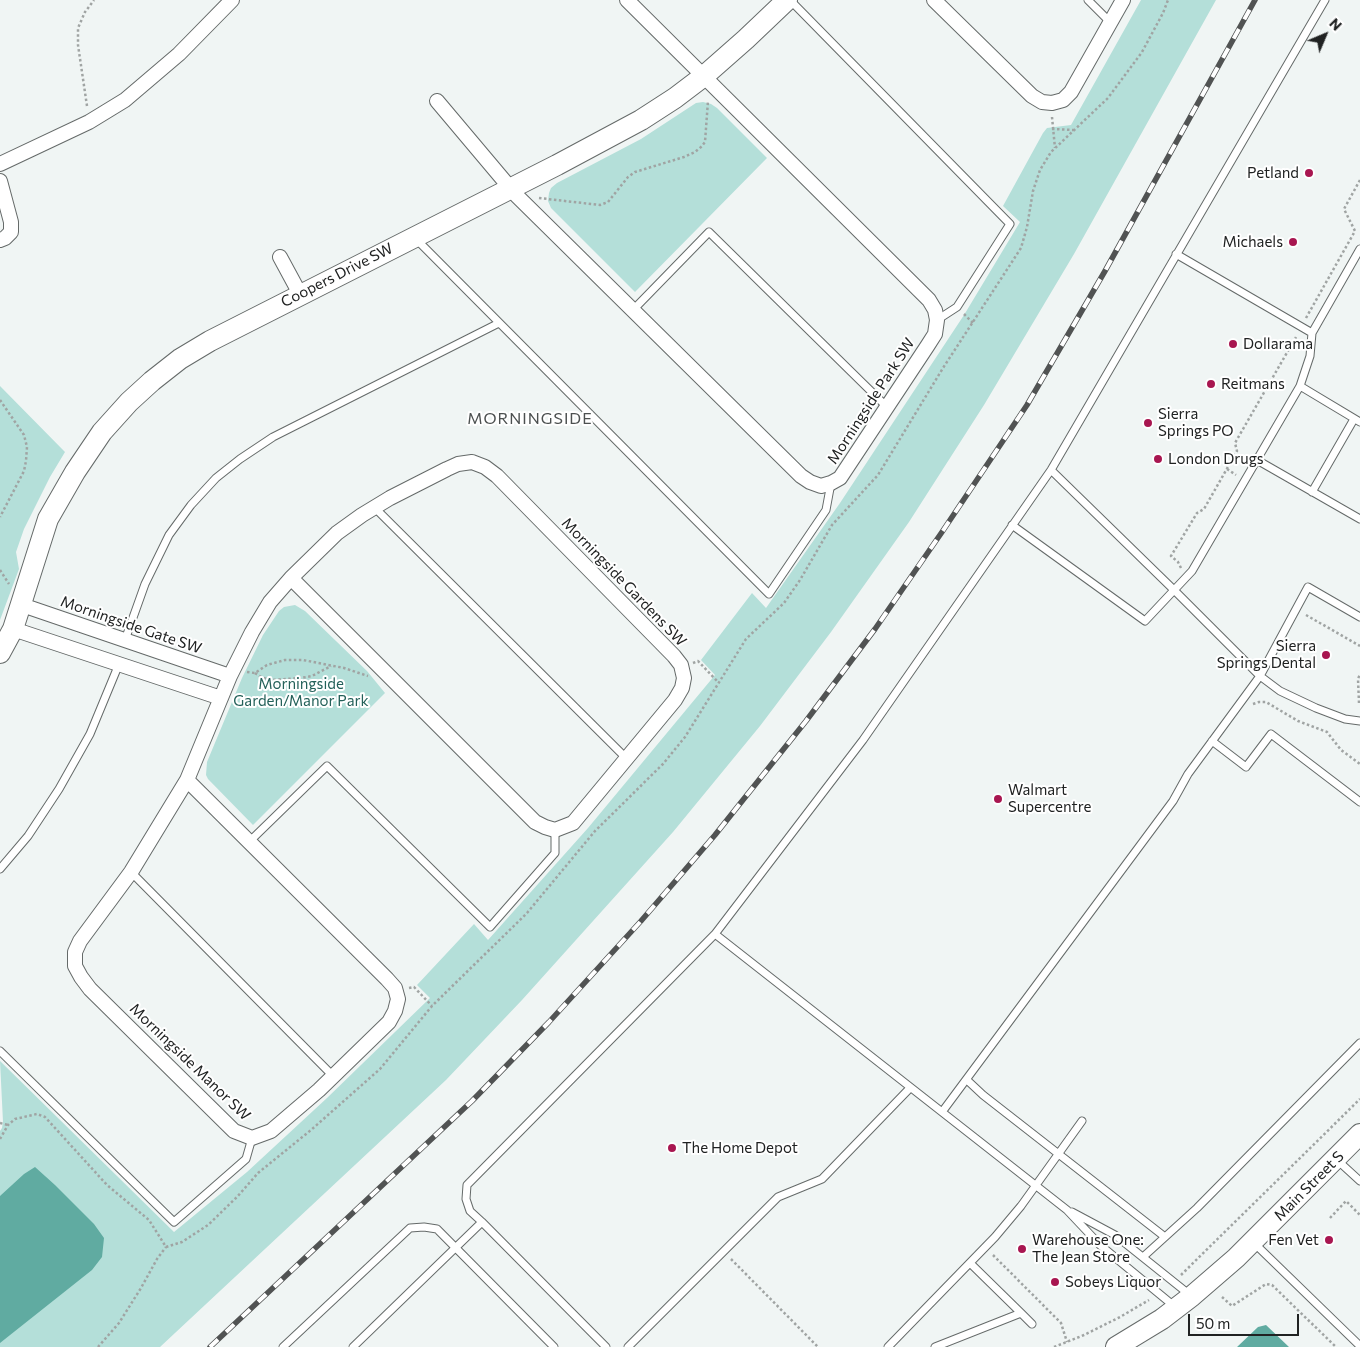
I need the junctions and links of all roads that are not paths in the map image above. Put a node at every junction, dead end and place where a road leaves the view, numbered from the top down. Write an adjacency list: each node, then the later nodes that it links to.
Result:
1 (232, 0): 11 (street)
2 (628, 0): 9 (street)
3 (789, 0): 9 (street, Coopers Drive SW); 21 (lane)
4 (934, 0): 8 (street)
5 (1088, 0): 8 (lane)
6 (1123, 0): 8 (street)
7 (1324, 0): 17 (lane)
8 (1110, 22)
9 (698, 81): 13 (street, Coopers Drive SW); 21 (street)
10 (436, 101): 13 (street, Morningside Park SW)
11 (0, 164)
12 (0, 181): 15 (street)
13 (513, 192): 14 (street, Coopers Drive SW); 20 (street, Morningside Park SW)
14 (414, 237): 19 (street, Coopers Drive SW); 22 (lane)
15 (0, 240)
16 (1360, 249): 23 (lane)
17 (1176, 254): 23 (lane); 28 (lane)
18 (280, 257): 19 (street)
19 (300, 294): 36 (street, Coopers Drive SW)
20 (633, 310): 25 (lane); 29 (street, Morningside Park SW)
21 (937, 320): 25 (street, Morningside Park SW)
22 (499, 323): 29 (lane); 39 (lane)
23 (1312, 333): 24 (lane)
24 (1300, 386): 26 (lane); 27 (lane)
25 (887, 407): 29 (street, Morningside Park SW)
26 (1357, 420): 30 (lane)
27 (1257, 460): 30 (lane); 35 (lane)
28 (1051, 470): 33 (lane); 35 (lane)
29 (831, 483)
30 (1312, 492): 32 (lane)
31 (374, 508): 34 (street, Morningside Gardens SW); 47 (lane); 47 (street, Morningside Gardens SW)
32 (1360, 519)
33 (1012, 525): 35 (lane); 54 (lane)
34 (291, 578): 42 (street, Morningside Gardens SW); 50 (street)
35 (1174, 590): 43 (lane)
36 (22, 605): 38 (street, Coopers Drive SW); 39 (street, Morningside Gate SW)
37 (1360, 617): 43 (lane)
38 (13, 629): 40 (street, Coopers Drive SW); 41 (street)
39 (125, 640): 42 (street, Morningside Gate SW)
40 (0, 653)
41 (119, 664): 44 (street); 52 (lane)
42 (232, 673): 44 (street, Morningside Manor SW)
43 (1260, 676): 45 (lane); 46 (lane)
44 (221, 698): 48 (street, Morningside Manor SW)
45 (1360, 721)
46 (1212, 741): 49 (lane); 58 (lane)
47 (626, 758): 50 (street, Morningside Gardens SW)
48 (187, 780): 51 (street); 53 (street, Morningside Manor SW)
49 (1360, 802)
50 (555, 830): 51 (lane)
51 (249, 842): 57 (street, Morningside Manor SW)
52 (0, 870)
53 (131, 872): 57 (lane); 63 (street, Morningside Manor SW)
54 (715, 934): 59 (lane); 69 (lane)
55 (1360, 1043): 70 (lane)
56 (0, 1051): 63 (lane)
57 (333, 1076): 63 (street, Morningside Manor SW)
58 (966, 1080): 60 (lane); 64 (lane)
59 (910, 1088): 60 (lane); 83 (lane)
60 (942, 1112): 67 (lane)
61 (1082, 1120): 64 (lane)
62 (1360, 1134): 65 (street, Main Street S)
63 (252, 1138)
64 (1058, 1154): 67 (lane); 70 (lane)
65 (1336, 1159): 66 (lane); 71 (street, Main Street S)
66 (1360, 1181)
67 (1036, 1186): 68 (lane); 74 (lane)
68 (1067, 1210): 73 (lane); 75 (lane)
69 (482, 1222): 72 (lane); 82 (lane)
70 (1165, 1236): 73 (lane)
71 (1253, 1242): 75 (street, Main Street S); 78 (lane)
72 (456, 1248): 79 (lane); 80 (lane); 81 (lane)
73 (1143, 1257): 75 (lane)
74 (970, 1263): 76 (lane); 84 (lane)
75 (1184, 1302): 86 (street, Main Street S)
76 (1021, 1313): 77 (lane); 85 (lane)
77 (1032, 1324)
78 (1360, 1346)
79 (282, 1347)
80 (353, 1347)
81 (554, 1347)
82 (606, 1347)
83 (628, 1347)
84 (888, 1347)
85 (936, 1347)
86 (1116, 1347)

